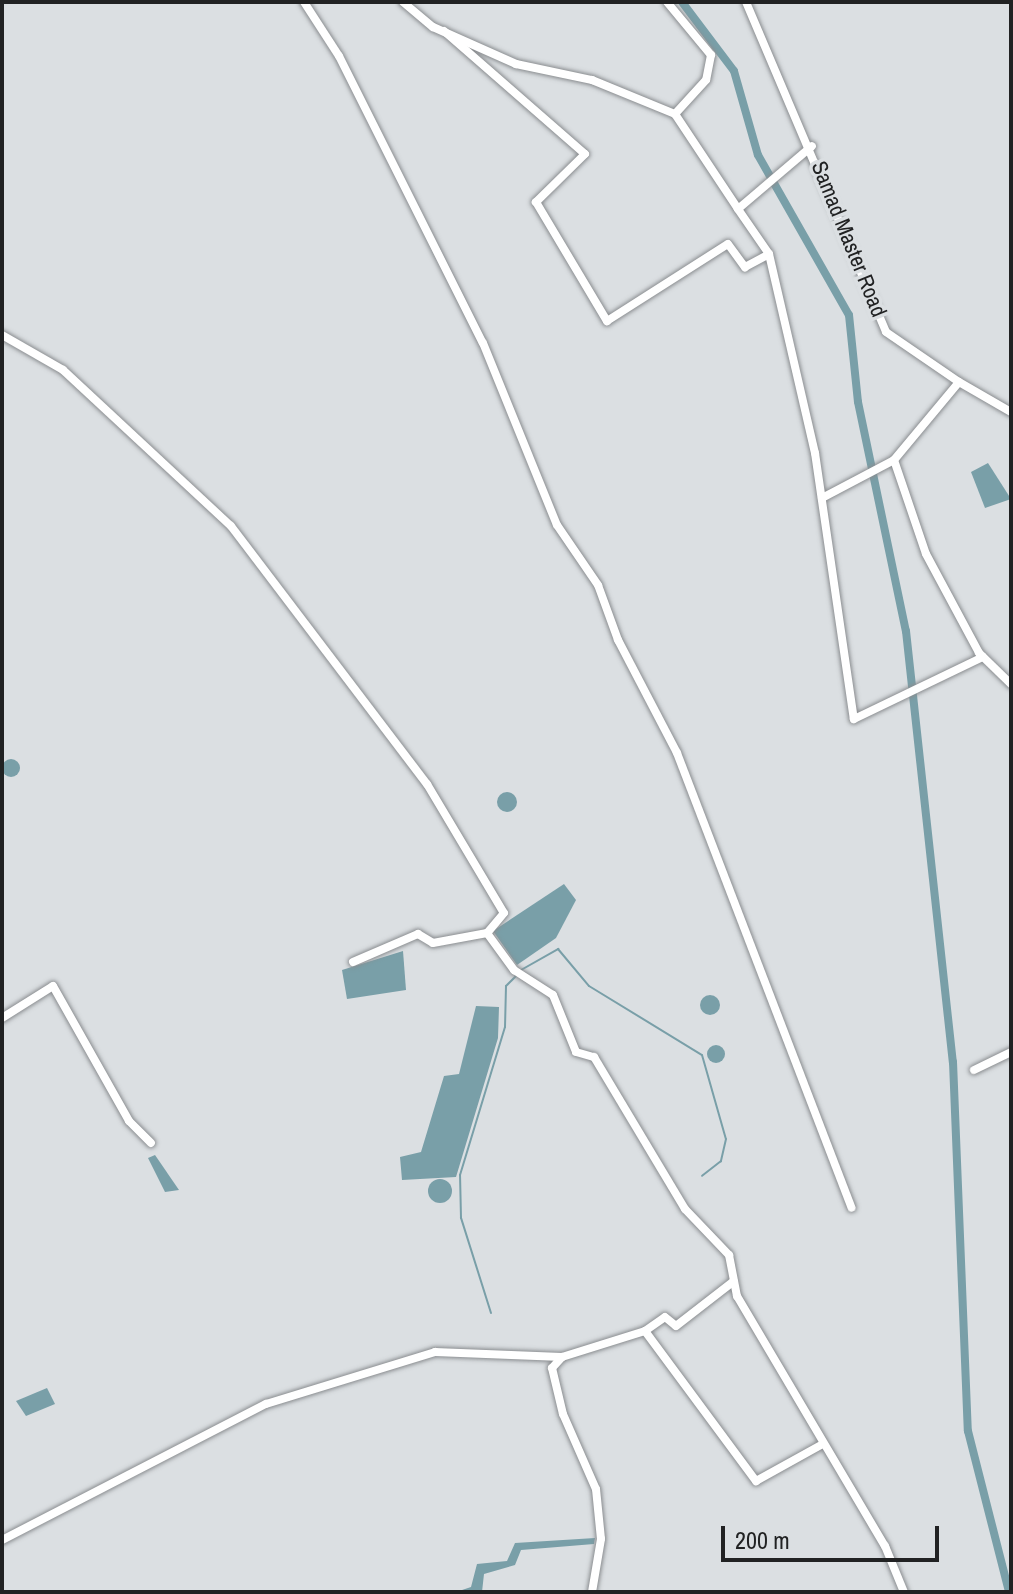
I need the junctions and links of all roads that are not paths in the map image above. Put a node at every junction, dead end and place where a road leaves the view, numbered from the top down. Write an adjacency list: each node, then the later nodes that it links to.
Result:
1 (304, 2): 23 (street)
2 (403, 2): 5 (street)
3 (667, 2): 6 (street)
4 (746, 2): 7 (street, Samad Master Road)
5 (444, 31): 6 (street); 9 (street)
6 (675, 114): 8 (street)
7 (812, 146): 8 (street); 11 (street, Samad Master Road)
8 (738, 209): 9 (street)
9 (769, 254): 14 (street)
10 (2, 335): 17 (street)
11 (959, 382): 12 (street, Samad Master Road); 13 (street)
12 (1011, 412)
13 (890, 462): 14 (street); 15 (street)
14 (822, 498): 15 (street)
15 (983, 657): 16 (street)
16 (1011, 684)
17 (487, 933): 18 (street); 24 (street)
18 (353, 962)
19 (2, 1018): 22 (street)
20 (1011, 1052): 21 (street)
21 (974, 1070)
22 (151, 1143)
23 (852, 1208)
24 (734, 1281): 25 (street); 27 (street)
25 (645, 1331): 26 (street); 27 (street)
26 (562, 1357): 28 (street); 29 (street)
27 (821, 1445): 30 (street)
28 (2, 1540)
29 (592, 1592)
30 (904, 1592)

